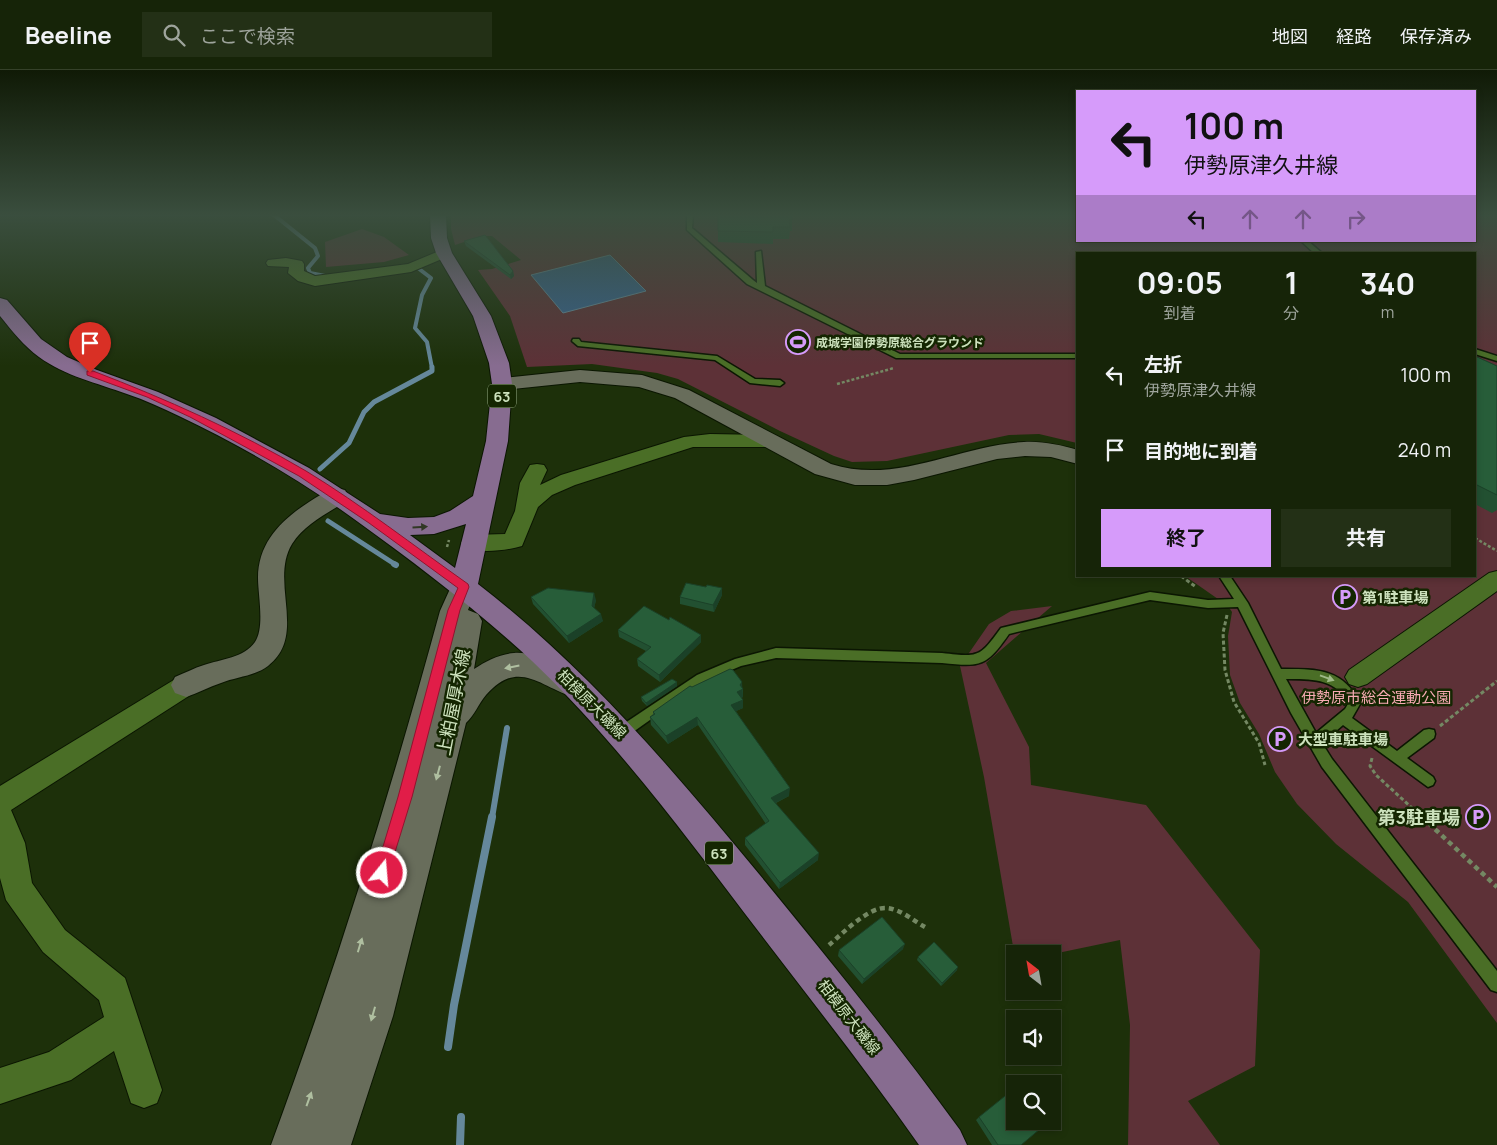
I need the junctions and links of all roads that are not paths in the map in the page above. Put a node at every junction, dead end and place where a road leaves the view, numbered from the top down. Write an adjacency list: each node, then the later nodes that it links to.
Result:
1 (297, 265): 2 (street)
2 (418, 265)
3 (452, 265): 14 (main road, 63)
4 (730, 265): 7 (lane)
5 (741, 265): 7 (lane)
6 (760, 265): 8 (lane)
7 (740, 274): 8 (lane)
8 (761, 287): 12 (lane)
9 (0, 304): 19 (main road, 相模原大磯線)
10 (576, 341): 15 (lane)
11 (1476, 351): 13 (lane)
12 (1076, 356)
13 (1497, 359)
14 (502, 384): 16 (main road); 20 (main road, 63)
15 (780, 384)
16 (769, 441): 17 (main road); 21 (street)
17 (1076, 456)
18 (537, 470): 21 (street)
19 (336, 496): 22 (main road, 相模原大磯線); 30 (main road)
20 (483, 500): 22 (main road, one-way to 20); 23 (main road, 63)
21 (524, 509): 23 (street)
22 (372, 521): 26 (main road, 相模原大磯線)
23 (472, 543): 26 (main road, 63)
24 (1225, 577): 27 (lane)
25 (1497, 579): 29 (street)
26 (464, 587): 31 (main road, 相模原大磯線 / 63); 33 (main road, 上粕屋厚木線); 45 (main road, 上粕屋厚木線, one-way to 26)
27 (1242, 603): 28 (lane); 34 (lane)
28 (1279, 674): 32 (lane, one-way to 32); 36 (lane)
29 (1358, 677)
30 (186, 685): 39 (street)
31 (574, 685): 33 (main road, one-way to 33); 34 (main road, 相模原大磯線 / 63)
32 (1343, 718): 36 (lane); 37 (lane)
33 (450, 726): 46 (main road, 上粕屋厚木線, one-way to 46)
34 (621, 733): 47 (main road, 相模原大磯線 / 63)
35 (1429, 734): 37 (lane)
36 (1314, 742): 41 (lane)
37 (1398, 758): 38 (lane)
38 (1428, 781)
39 (0, 801)
40 (0, 819): 42 (street)
41 (1497, 984)
42 (124, 1024): 43 (street); 44 (street)
43 (0, 1086)
44 (144, 1090)
45 (293, 1145)
46 (329, 1145)
47 (945, 1145)

